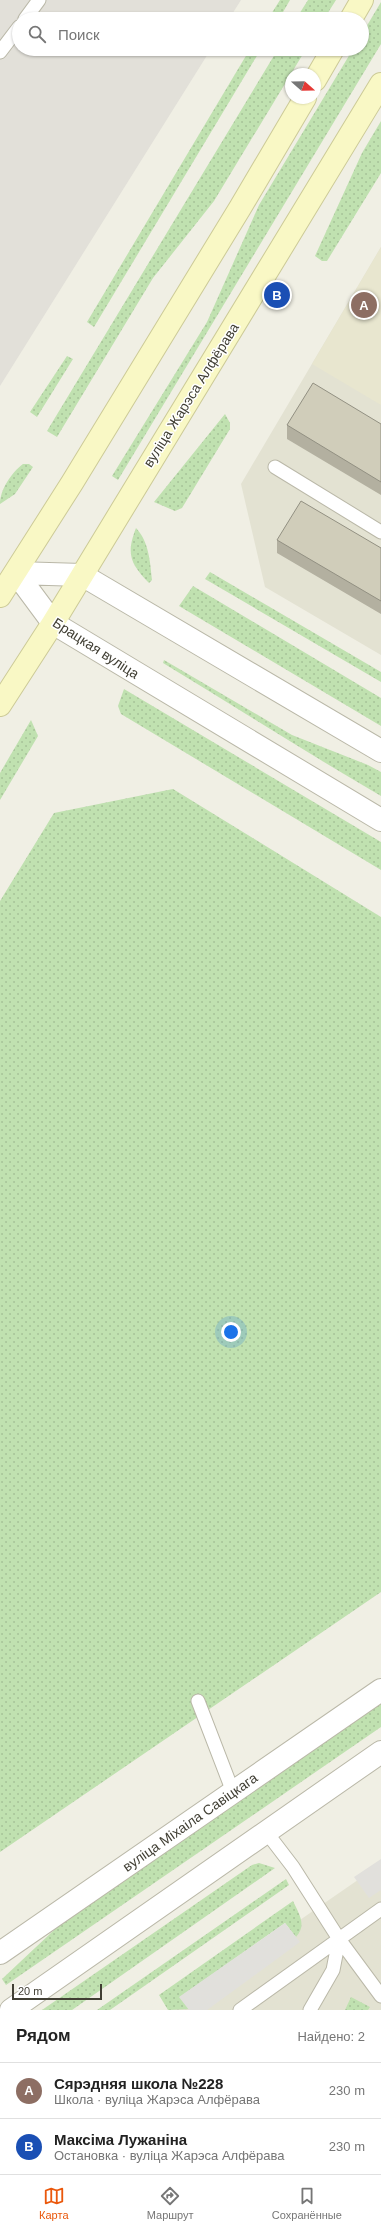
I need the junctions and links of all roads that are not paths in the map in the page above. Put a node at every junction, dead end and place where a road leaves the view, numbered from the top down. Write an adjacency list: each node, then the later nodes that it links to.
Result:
1 (40, 0): 3 (lane)
2 (362, 0): 4 (main road)
3 (31, 12)
4 (355, 12)
5 (12, 36): 6 (lane)
6 (0, 52)
7 (329, 56): 8 (main road)
8 (321, 70)
9 (381, 84): 14 (main road, вуліца Жарэса Алфёрава)
10 (301, 104): 13 (main road)
11 (275, 467): 12 (lane)
12 (381, 532)
13 (16, 573): 14 (street); 15 (main road); 16 (street, Брацкая вуліца)
14 (82, 575): 16 (main road, вуліца Жарэса Алфёрава); 18 (street)
15 (0, 596)
16 (53, 623): 17 (main road, вуліца Жарэса Алфёрава); 19 (street, Брацкая вуліца)
17 (0, 705)
18 (381, 752)
19 (381, 820)
20 (381, 1690): 23 (street, вуліца Міхаіла Савіцкага)
21 (198, 1701): 23 (lane)
22 (381, 1752): 24 (street)
23 (233, 1792): 27 (street, вуліца Міхаіла Савіцкага)
24 (266, 1833): 26 (lane); 29 (street)
25 (381, 1909): 26 (lane)
26 (338, 1938): 28 (lane); 30 (lane); 31 (lane)
27 (0, 1953)
28 (381, 1996)
29 (11, 2010)
30 (240, 2010)
31 (310, 2010)

